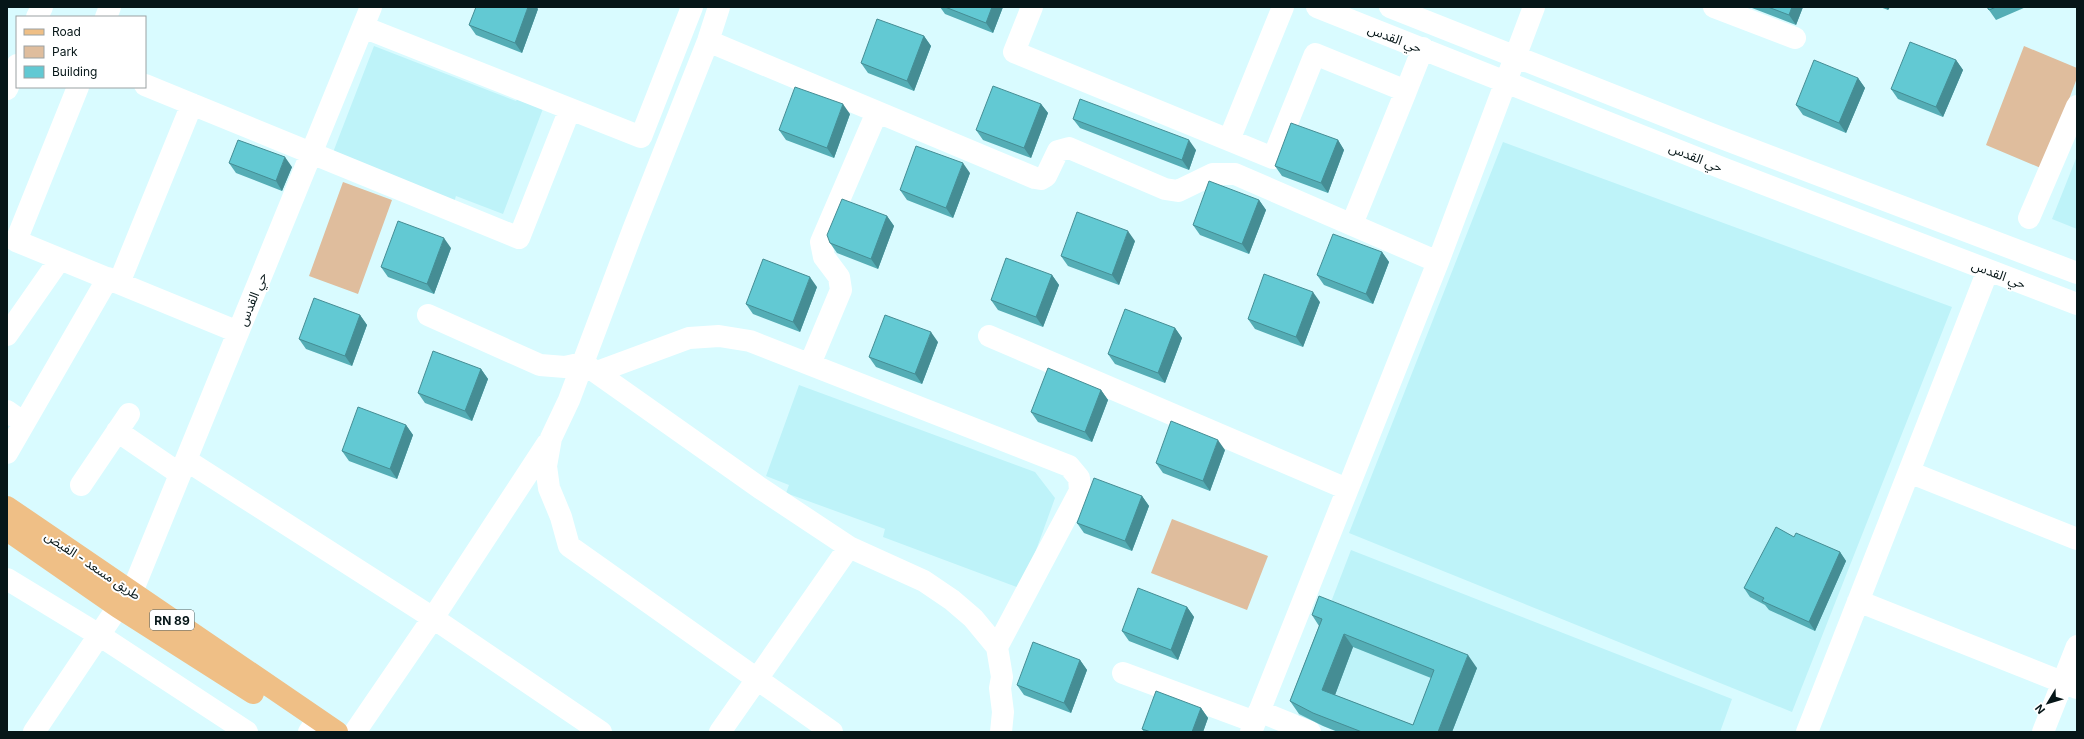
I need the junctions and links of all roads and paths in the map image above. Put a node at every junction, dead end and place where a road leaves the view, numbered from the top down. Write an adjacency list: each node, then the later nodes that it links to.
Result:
1 (42, 7): 11 (street)
2 (371, 7): 12 (street, حي القدس)
3 (692, 7): 25 (street)
4 (719, 7): 14 (street)
5 (1032, 7): 27 (street)
6 (1283, 7): 27 (street)
7 (1317, 7): 15 (street, حي القدس)
8 (1390, 7): 16 (street)
9 (1534, 7): 16 (street)
10 (1714, 7): 13 (street)
11 (38, 16)
12 (363, 27): 25 (street); 28 (street, حي القدس)
13 (1795, 38)
14 (708, 41): 26 (street); 45 (street)
15 (1423, 48): 18 (street, حي القدس); 22 (street)
16 (1515, 57): 18 (street); 29 (street)
17 (16, 67): 21 (street)
18 (1505, 81): 30 (street, حي القدس); 35 (street)
19 (146, 85): 23 (street)
20 (78, 88): 33 (street)
21 (7, 89)
22 (1406, 91): 27 (street); 32 (street)
23 (192, 104): 28 (street); 38 (street)
24 (2077, 106): 31 (street)
25 (570, 109): 28 (street)
26 (877, 112): 32 (street); 44 (street)
27 (1229, 140)
28 (312, 153): 41 (street, حي القدس)
29 (1763, 154): 30 (street); 37 (street)
30 (1753, 180): 36 (street, حي القدس)
31 (2029, 218)
32 (1352, 224): 35 (street)
33 (11, 240): 34 (street)
34 (60, 259): 38 (street); 42 (street)
35 (1438, 262): 52 (street)
36 (1988, 270): 39 (street, حي القدس); 50 (street)
37 (2077, 273)
38 (113, 281): 41 (street); 46 (street)
39 (2077, 304)
40 (428, 315): 45 (street)
41 (238, 332): 49 (street, حي القدس)
42 (7, 335)
43 (989, 336): 52 (street)
44 (810, 364): 45 (street); 63 (street)
45 (590, 367): 47 (street); 56 (street)
46 (16, 417): 48 (street)
47 (551, 438): 60 (street); 65 (street)
48 (7, 453)
49 (183, 467): 51 (street); 58 (street, حي القدس); 60 (street)
50 (1909, 472): 55 (street); 59 (street)
51 (81, 485)
52 (1347, 489): 67 (street)
53 (7, 507): 58 (main road, طريق مسعد - الفيض / RN 89)
54 (7, 530): 58 (main road, طريق مسعد - الفيض / RN 89)
55 (2077, 539)
56 (849, 547): 63 (street); 65 (street)
57 (7, 579): 61 (street)
58 (125, 599): 61 (street, حي القدس); 69 (main road, طريق مسعد - الفيض / RN 89)
59 (1858, 601): 66 (street); 79 (street)
60 (432, 618): 73 (street); 74 (street)
61 (99, 635): 70 (street, حي القدس); 71 (street)
62 (2077, 646): 66 (street)
63 (997, 647): 77 (street)
64 (1123, 673): 67 (street)
65 (757, 679): 75 (street); 76 (street)
66 (2070, 685): 80 (street)
67 (1255, 722): 68 (street)
68 (1281, 727): 78 (street)
69 (311, 728): 72 (main road, طريق مسعد - الفيض / RN 89)
70 (34, 732)
71 (247, 732)
72 (337, 732)
73 (355, 732)
74 (601, 732)
75 (720, 732)
76 (832, 732)
77 (1001, 732)
78 (1310, 732)
79 (1807, 732)
80 (2043, 732)

